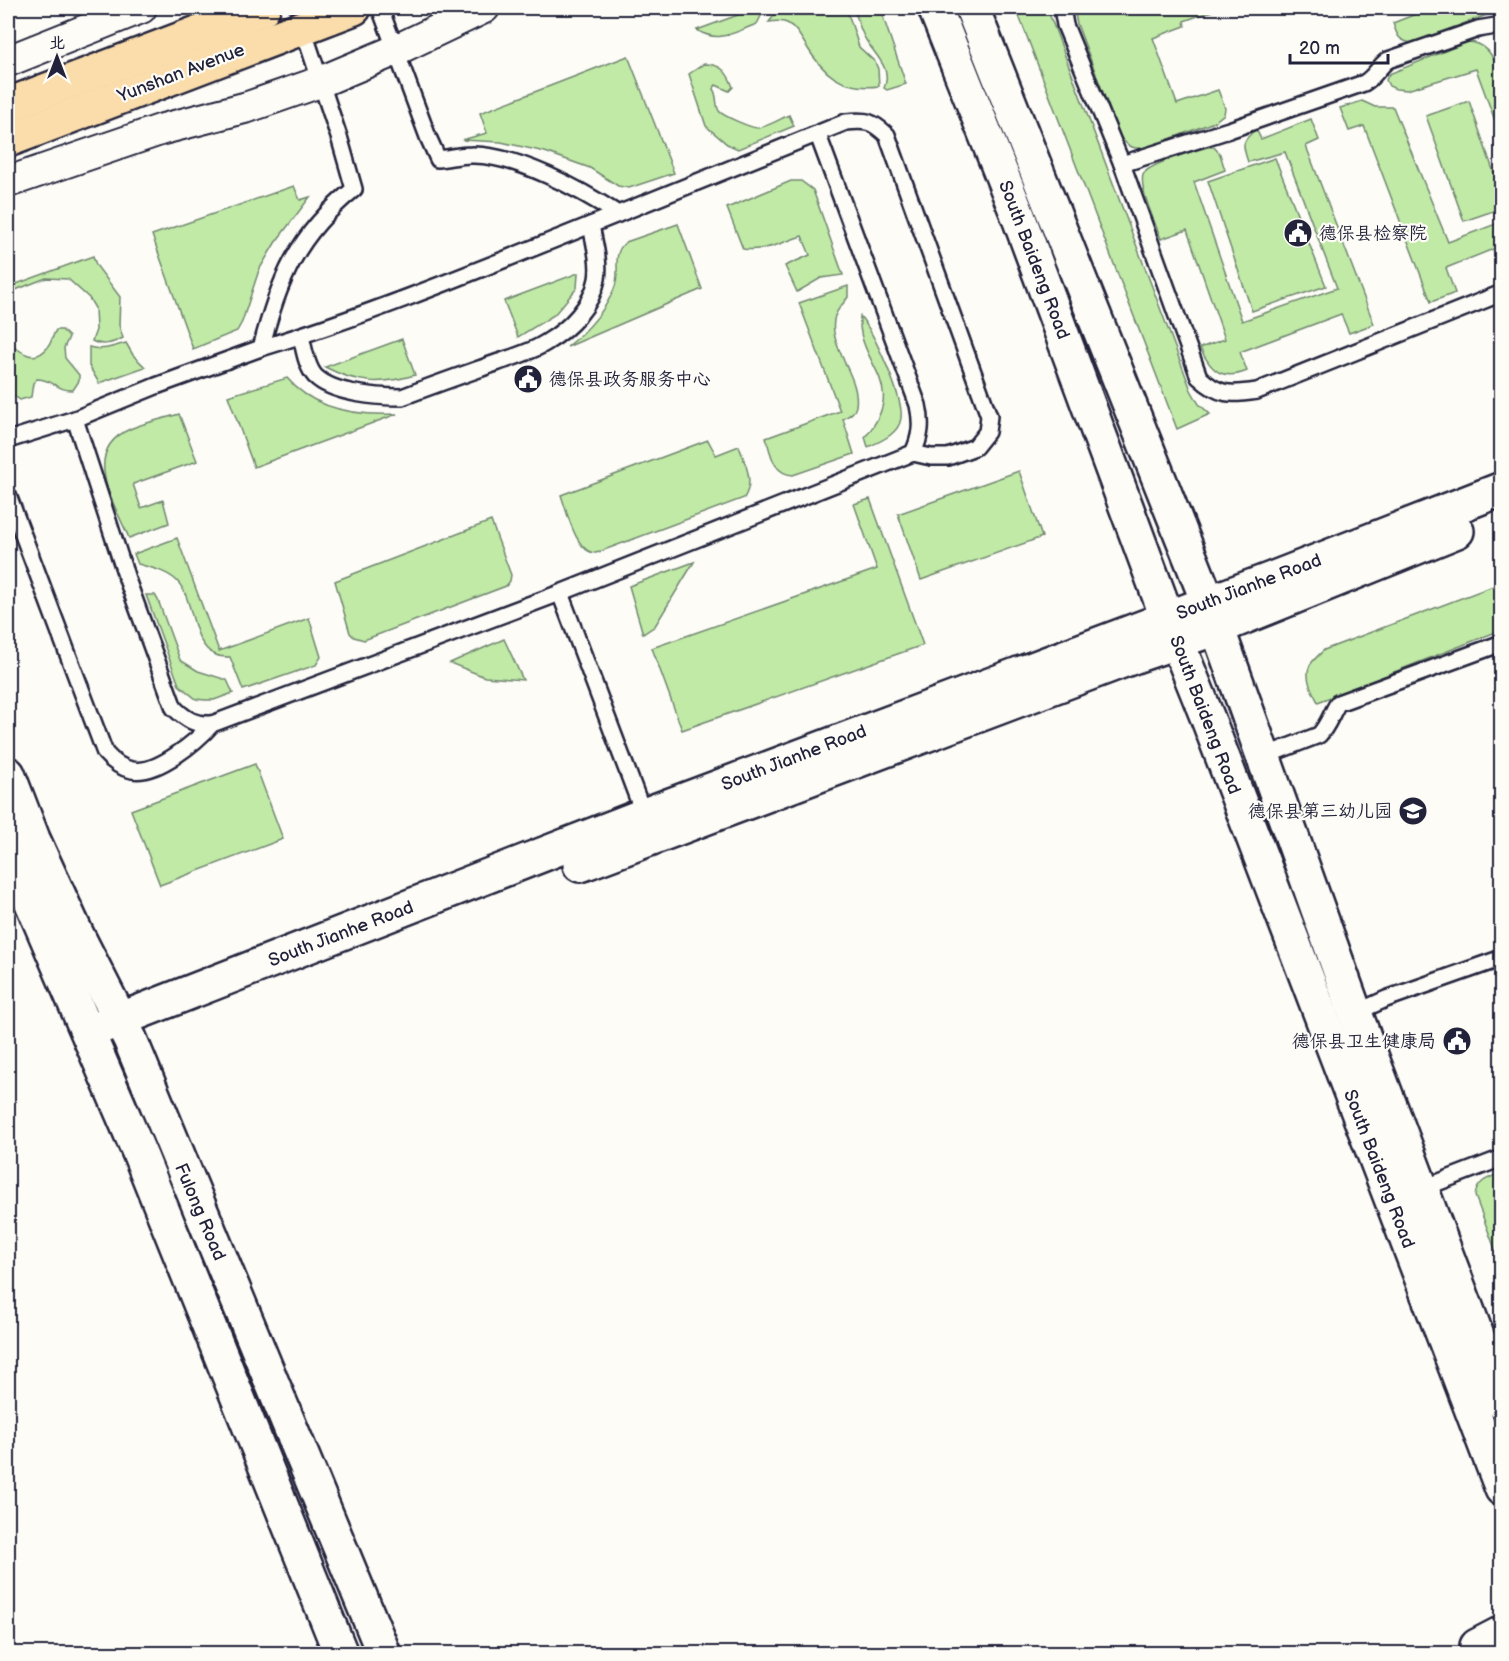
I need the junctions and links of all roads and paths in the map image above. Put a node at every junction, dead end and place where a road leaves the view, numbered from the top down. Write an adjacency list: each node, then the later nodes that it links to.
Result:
1 (141, 8): 12 (street)
2 (262, 8): 14 (main road, Yunshan Avenue)
3 (354, 8): 10 (main road, Yunshan Avenue)
4 (380, 8): 11 (lane)
5 (484, 8): 11 (street)
6 (935, 8): 32 (street, South Baideng Road)
7 (972, 8): 31 (street, South Baideng Road)
8 (1062, 8): 17 (lane)
9 (1502, 25): 17 (lane)
10 (302, 26): 13 (lane); 16 (main road, Yunshan Avenue)
11 (396, 50): 13 (street); 19 (lane)
12 (8, 61)
13 (320, 82): 18 (street); 23 (lane)
14 (8, 105)
15 (818, 135): 19 (lane); 26 (lane); 26 (lane)
16 (8, 140)
17 (1122, 164): 21 (lane)
18 (8, 182)
19 (618, 214): 20 (lane)
20 (591, 225): 22 (lane); 22 (lane)
21 (1502, 293)
22 (301, 336): 23 (lane)
23 (261, 348): 24 (lane)
24 (75, 419): 25 (lane); 34 (lane)
25 (8, 440)
26 (913, 453): 30 (lane)
27 (1502, 489): 31 (street, South Jianhe Road)
28 (8, 495): 34 (lane)
29 (1502, 513): 31 (street, South Jianhe Road)
30 (560, 593): 34 (lane); 37 (lane)
31 (1212, 615): 32 (street, South Jianhe Road); 35 (street, South Baideng Road)
32 (1172, 630): 37 (street, South Jianhe Road); 41 (street, South Jianhe Road); 46 (street, South Baideng Road)
33 (1502, 643): 35 (lane)
34 (212, 724)
35 (1262, 757): 40 (street, South Baideng Road)
36 (8, 774): 41 (street, Fulong Road)
37 (644, 815): 41 (street, South Jianhe Road)
38 (9, 855): 42 (street, Fulong Road)
39 (1502, 958): 40 (lane)
40 (1355, 1013): 44 (street, South Baideng Road)
41 (125, 1029): 42 (street, South Jianhe Road); 48 (street, Fulong Road)
42 (93, 1042): 47 (street, Fulong Road)
43 (1502, 1158): 44 (lane)
44 (1421, 1190): 45 (street, South Baideng Road)
45 (1502, 1401)
46 (1502, 1489)
47 (340, 1653)
48 (384, 1653)

